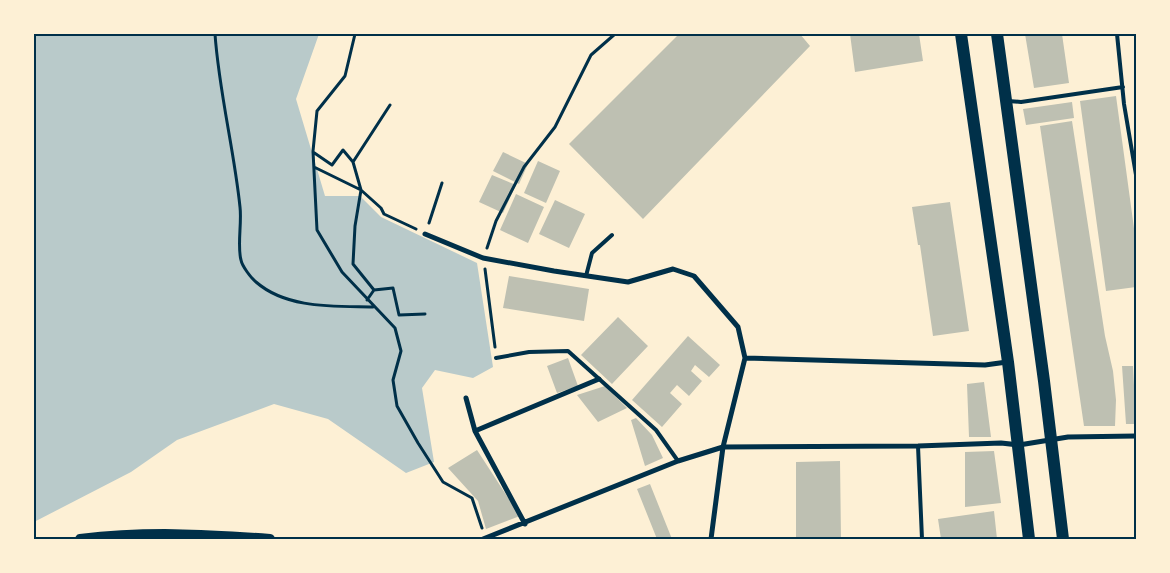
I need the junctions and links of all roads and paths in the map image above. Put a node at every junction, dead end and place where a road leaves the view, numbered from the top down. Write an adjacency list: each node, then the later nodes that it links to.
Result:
1 (215, 34): 22 (path)
2 (354, 34): 10 (path)
3 (615, 34): 18 (path)
4 (961, 34): 26 (main road)
5 (997, 34): 8 (main road)
6 (1117, 34): 7 (lane)
7 (1123, 87): 8 (lane); 13 (lane)
8 (1008, 101): 31 (main road)
9 (390, 105): 11 (path)
10 (313, 151): 11 (path); 12 (path)
11 (353, 162): 15 (path)
12 (314, 166): 15 (path); 21 (path)
13 (1136, 175)
14 (442, 183): 16 (path)
15 (361, 190): 16 (path); 20 (path)
16 (425, 234): 18 (street)
17 (612, 235): 19 (lane)
18 (484, 258): 19 (street); 24 (path)
19 (586, 276): 25 (street)
20 (374, 290): 21 (path); 23 (path)
21 (367, 300): 22 (path)
22 (373, 307): 39 (path)
23 (425, 314)
24 (496, 358): 27 (lane)
25 (745, 358): 26 (street); 34 (street)
26 (1008, 362): 32 (main road)
27 (599, 379): 29 (street); 35 (lane)
28 (466, 398): 29 (street)
29 (475, 431): 36 (street)
30 (1136, 436): 31 (street)
31 (1051, 442): 32 (street); 43 (main road)
32 (1018, 445): 33 (street); 42 (main road)
33 (918, 446): 34 (street); 41 (lane)
34 (723, 447): 35 (street); 40 (street)
35 (678, 461): 36 (street)
36 (525, 524): 39 (street)
37 (80, 539): 38 (main road)
38 (270, 539)
39 (484, 539)
40 (711, 539)
41 (922, 539)
42 (1029, 539)
43 (1063, 539)

